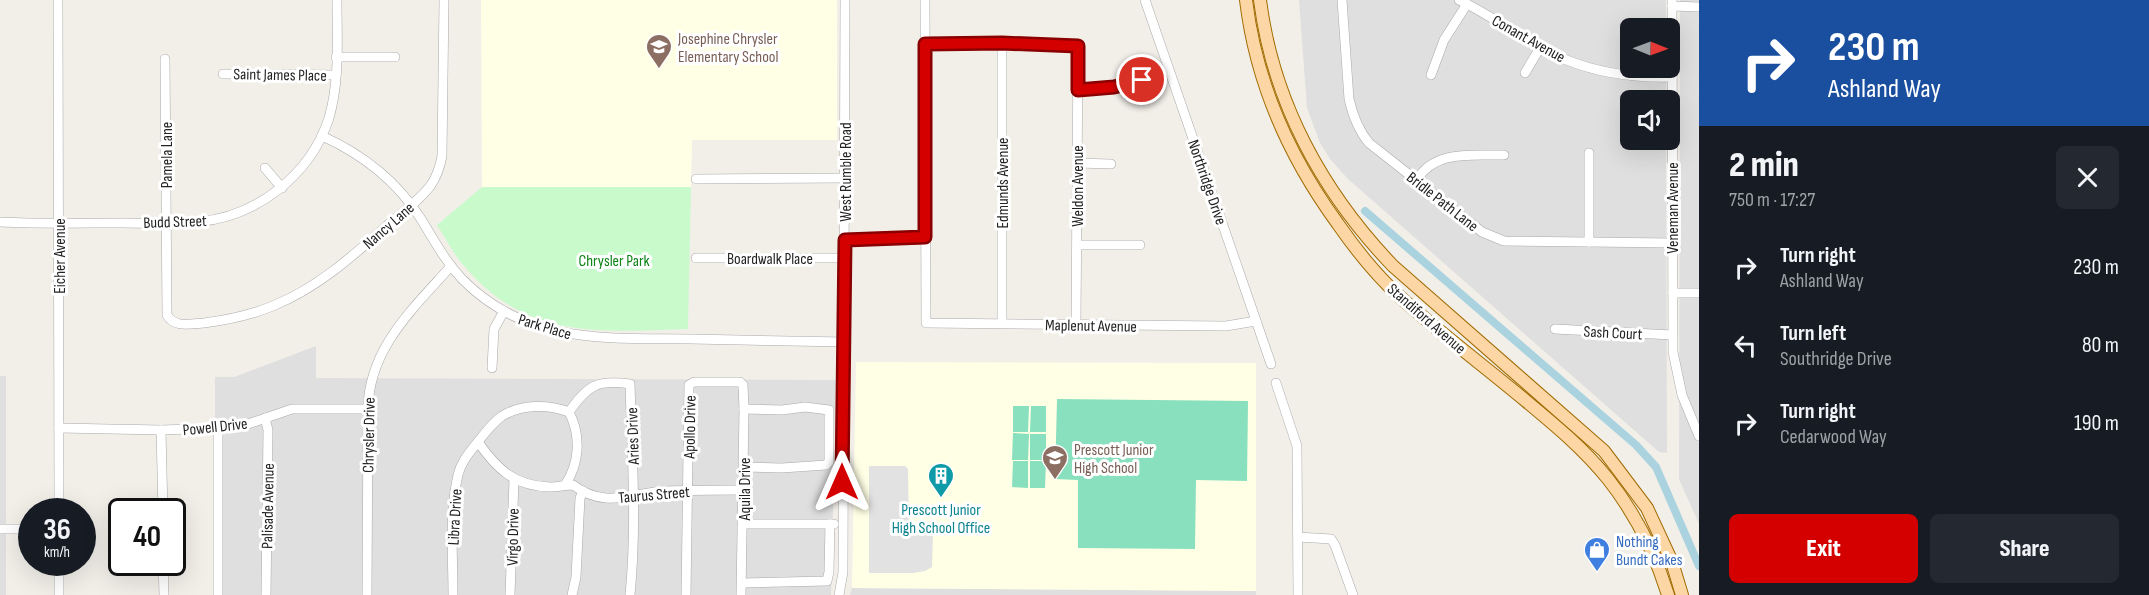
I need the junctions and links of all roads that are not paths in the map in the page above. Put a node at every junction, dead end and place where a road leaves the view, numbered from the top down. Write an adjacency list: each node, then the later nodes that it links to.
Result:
1 (58, 0): 40 (street, Eicher Avenue)
2 (337, 0): 16 (street, Budd Street)
3 (444, 0): 37 (street, Nancy Lane)
4 (845, 0): 33 (street, West Rumble Road)
5 (925, 0): 14 (street)
6 (1145, 0): 19 (street, Northridge Drive)
7 (1246, 0): 66 (main road, Standiford Avenue)
8 (1260, 0): 73 (main road, Standiford Avenue)
9 (1342, 0): 35 (street, Bridle Path Lane)
10 (1463, 2): 15 (street, Conant Avenue); 24 (street)
11 (1672, 3): 12 (street)
12 (1699, 7)
13 (1002, 43): 14 (street); 26 (street, Weldon Avenue); 55 (street, Edmunds Avenue)
14 (925, 44): 41 (street)
15 (1541, 46): 20 (street); 22 (street, Conant Avenue)
16 (336, 57): 17 (street); 23 (street, Budd Street)
17 (395, 57)
18 (165, 59): 39 (street, Pamela Lane)
19 (1168, 68): 26 (street); 53 (street, Northridge Drive)
20 (1526, 73)
21 (223, 74): 23 (street, Saint James Place)
22 (1620, 74)
23 (336, 75): 27 (street, Budd Street)
24 (1431, 75)
25 (1672, 78): 44 (street, Veneman Avenue)
26 (1078, 90): 30 (street, Weldon Avenue)
27 (322, 136): 36 (street, Budd Street); 37 (street, Park Place)
28 (1589, 153): 43 (street)
29 (1504, 155): 35 (street)
30 (1077, 163): 31 (street); 45 (street, Weldon Avenue)
31 (1111, 164)
32 (265, 168): 36 (street)
33 (844, 178): 34 (street); 42 (street, West Rumble Road)
34 (696, 179)
35 (1416, 181): 43 (street, Bridle Path Lane)
36 (282, 188): 39 (street, Budd Street)
37 (411, 205): 49 (street, Park Place); 54 (street, Nancy Lane)
38 (0, 222): 40 (street, Budd Street)
39 (166, 223): 40 (street, Budd Street); 54 (street, Pamela Lane)
40 (59, 224): 70 (street, Eicher Avenue)
41 (925, 237): 42 (street); 55 (street, Maplenut Avenue)
42 (845, 240): 48 (street, West Rumble Road)
43 (1589, 242): 44 (street, Bridle Path Lane)
44 (1672, 243): 50 (street, Veneman Avenue)
45 (1077, 245): 46 (street); 56 (street, Weldon Avenue)
46 (1140, 245)
47 (696, 258): 48 (street, Boardwalk Place)
48 (845, 258): 59 (street, West Rumble Road)
49 (451, 266): 52 (street, Park Place); 64 (street, Chrysler Drive)
50 (1672, 293): 51 (street); 58 (street, Veneman Avenue)
51 (1699, 293)
52 (504, 311): 59 (street, Park Place); 61 (street)
53 (1256, 321): 56 (street, Maplenut Avenue); 60 (street, Northridge Drive)
54 (172, 322)
55 (1002, 324): 56 (street, Maplenut Avenue)
56 (1076, 325)
57 (1555, 329): 58 (street, Sash Court)
58 (1672, 334): 72 (street, Veneman Avenue)
59 (845, 342): 85 (street, West Rumble Road)
60 (1271, 364)
61 (492, 368)
62 (742, 383): 65 (street, Aquila Drive); 78 (street, Apollo Drive)
63 (1276, 383): 88 (street)
64 (368, 409): 68 (street, Powell Drive); 97 (street, Chrysler Drive)
65 (744, 409): 75 (street, Aquila Drive); 75 (street)
66 (1538, 411): 73 (main road); 89 (main road, Standiford Avenue)
67 (569, 412): 74 (street, Libra Drive); 77 (street); 81 (street, Aries Drive)
68 (265, 418): 69 (street, Powell Drive); 96 (street, Palisade Avenue)
69 (218, 428): 71 (street, Powell Drive); 95 (street)
70 (59, 429): 71 (street, Powell Drive); 82 (street, Eicher Avenue)
71 (161, 430): 83 (street)
72 (1699, 436)
73 (1591, 440): 109 (main road, Standiford Avenue)
74 (477, 442): 76 (street, Taurus Street); 98 (street, Libra Drive)
75 (744, 467): 79 (street, Aquila Drive)
76 (514, 479): 77 (street, Taurus Street); 99 (street, Virgo Drive)
77 (565, 485): 80 (street, Taurus Street)
78 (688, 490): 79 (street, Taurus Street); 81 (street, Taurus Street); 102 (street, Apollo Drive)
79 (742, 490): 84 (street, Aquila Drive)
80 (583, 491): 81 (street, Taurus Street); 100 (street)
81 (633, 496): 101 (street, Aries Drive)
82 (59, 498)
83 (163, 498)
84 (743, 524): 85 (street); 92 (street, Aquila Drive)
85 (835, 524): 92 (street); 104 (street, West Rumble Road)
86 (0, 529): 87 (street)
87 (18, 529)
88 (1298, 537): 105 (street); 106 (street)
89 (1658, 568): 107 (main road, Standiford Avenue); 108 (main road)
90 (59, 576): 93 (street)
91 (163, 576): 94 (street)
92 (742, 583): 103 (street, Aquila Drive)
93 (59, 595)
94 (164, 595)
95 (218, 595)
96 (266, 595)
97 (367, 595)
98 (453, 595)
99 (510, 595)
100 (572, 595)
101 (630, 595)
102 (686, 595)
103 (741, 595)
104 (839, 595)
105 (1298, 595)
106 (1353, 595)
107 (1668, 595)
108 (1675, 595)
109 (1682, 595)

